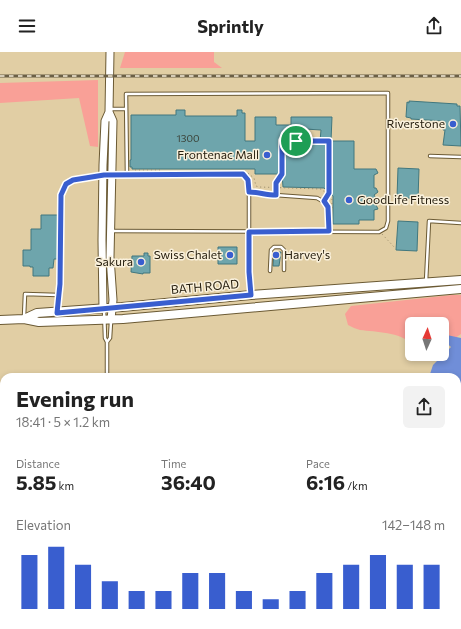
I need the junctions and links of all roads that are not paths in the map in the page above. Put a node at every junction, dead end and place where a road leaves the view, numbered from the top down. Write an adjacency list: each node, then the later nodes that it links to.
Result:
1 (110, 52): 3 (main road)
2 (126, 109): 3 (lane); 7 (lane); 11 (lane)
3 (109, 111): 6 (main road)
4 (430, 156): 5 (lane)
5 (461, 157)
6 (107, 175): 7 (lane); 10 (main road); 18 (lane); 21 (main road)
7 (127, 175): 8 (lane)
8 (249, 192): 11 (lane); 12 (lane)
9 (461, 223): 16 (lane)
10 (110, 231): 12 (lane); 20 (main road)
11 (329, 231): 12 (lane)
12 (249, 232): 19 (lane)
13 (284, 270): 14 (lane)
14 (270, 271)
15 (461, 280): 16 (main road, BATH ROAD)
16 (426, 282): 19 (main road, BATH ROAD)
17 (461, 290): 25 (main road, BATH ROAD)
18 (58, 295): 22 (lane); 23 (lane)
19 (251, 295): 20 (main road, BATH ROAD)
20 (113, 308): 21 (main road, BATH ROAD); 25 (main road)
21 (104, 309): 22 (main road, BATH ROAD); 25 (lane)
22 (57, 313): 23 (main road, BATH ROAD)
23 (24, 319): 24 (main road, BATH ROAD); 25 (main road, BATH ROAD)
24 (0, 320)
25 (108, 320): 26 (lane); 26 (lane)
26 (107, 342): 27 (lane)
27 (107, 373)

